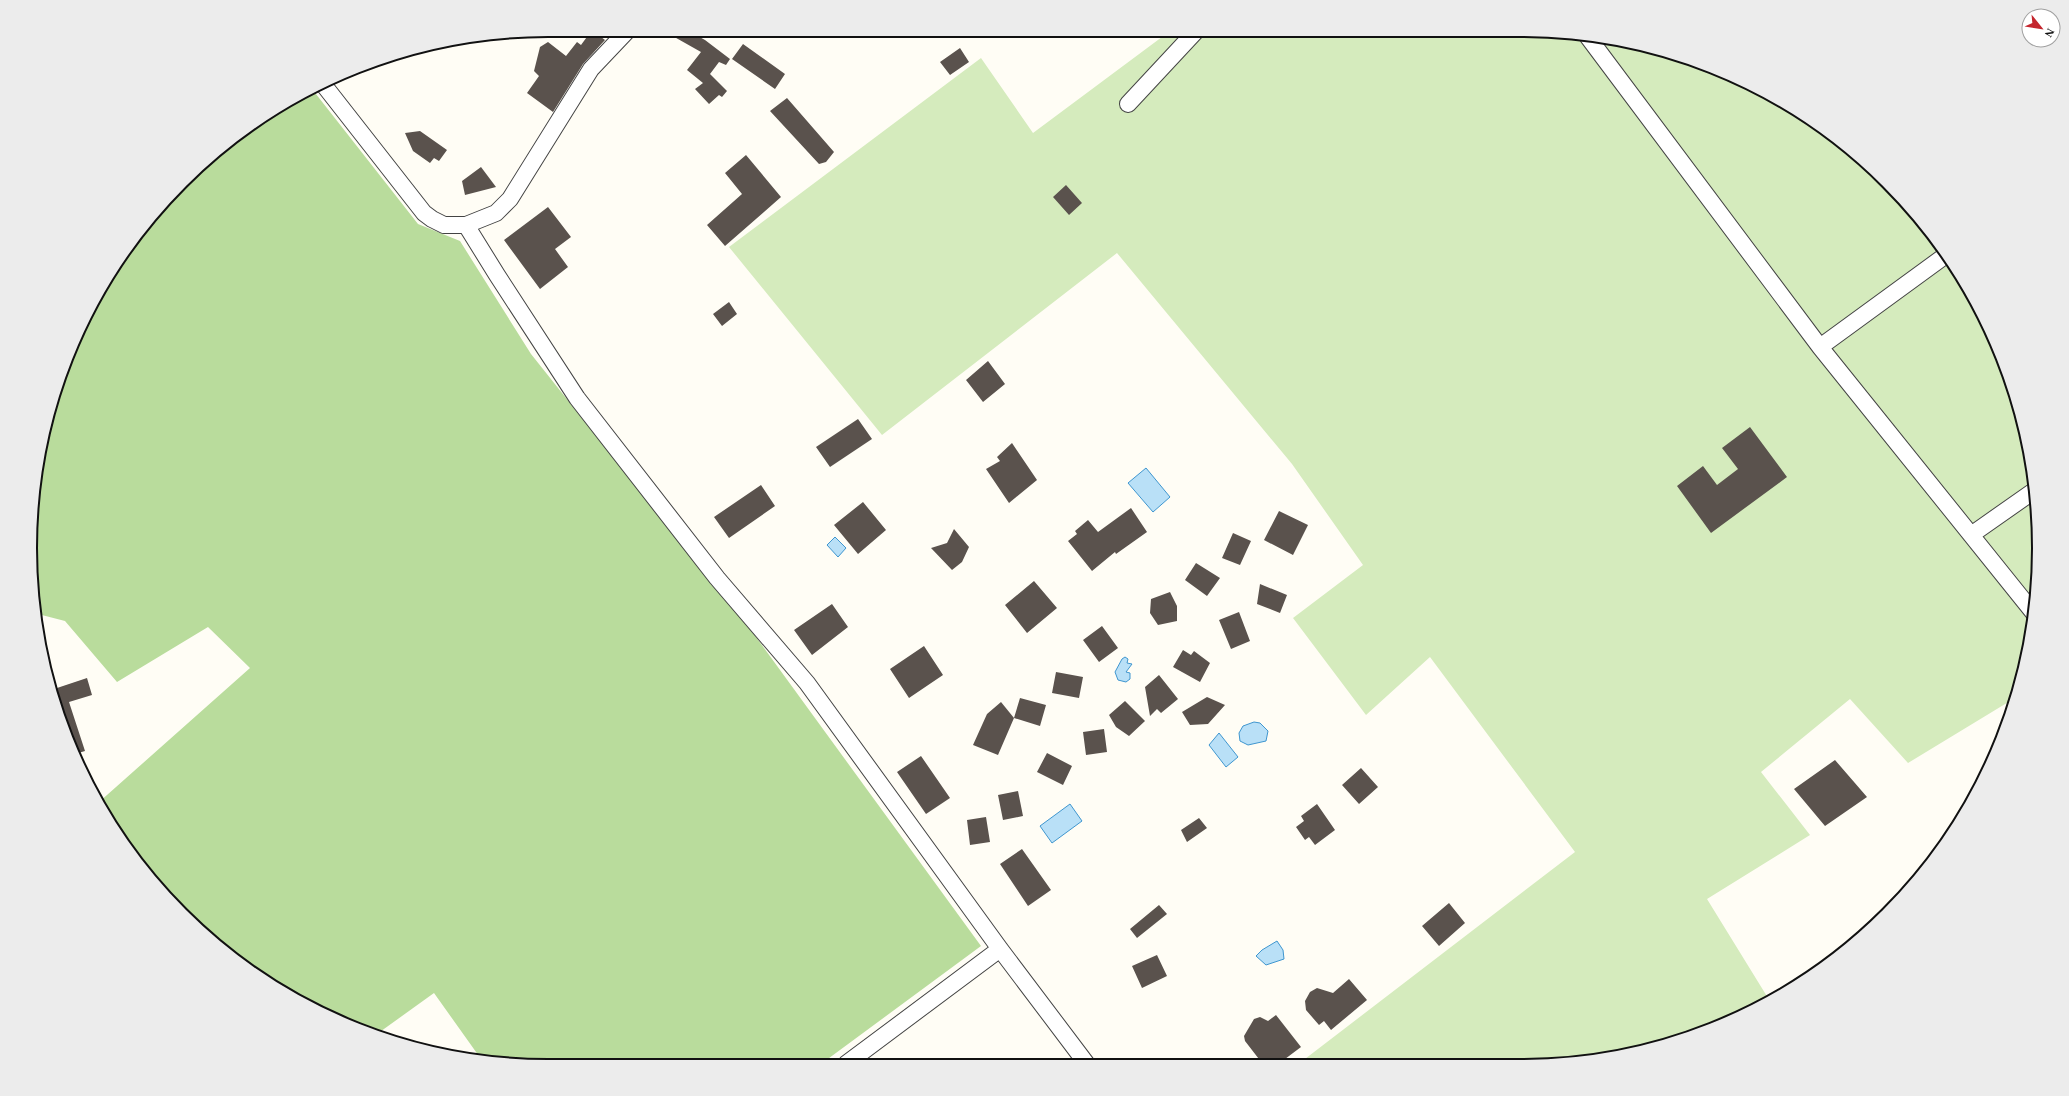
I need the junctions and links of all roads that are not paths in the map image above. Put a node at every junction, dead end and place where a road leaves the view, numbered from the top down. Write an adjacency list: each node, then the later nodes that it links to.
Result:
1 (621, 37): 6 (street)
2 (1190, 37): 5 (street)
3 (1591, 42): 8 (street)
4 (326, 88): 6 (street)
5 (1128, 104)
6 (466, 225): 12 (street)
7 (1942, 259): 8 (street)
8 (1820, 347): 10 (street)
9 (2029, 494): 10 (street)
10 (1971, 535): 11 (street)
11 (2029, 607)
12 (1000, 949): 13 (street); 14 (street)
13 (853, 1059)
14 (1083, 1059)

